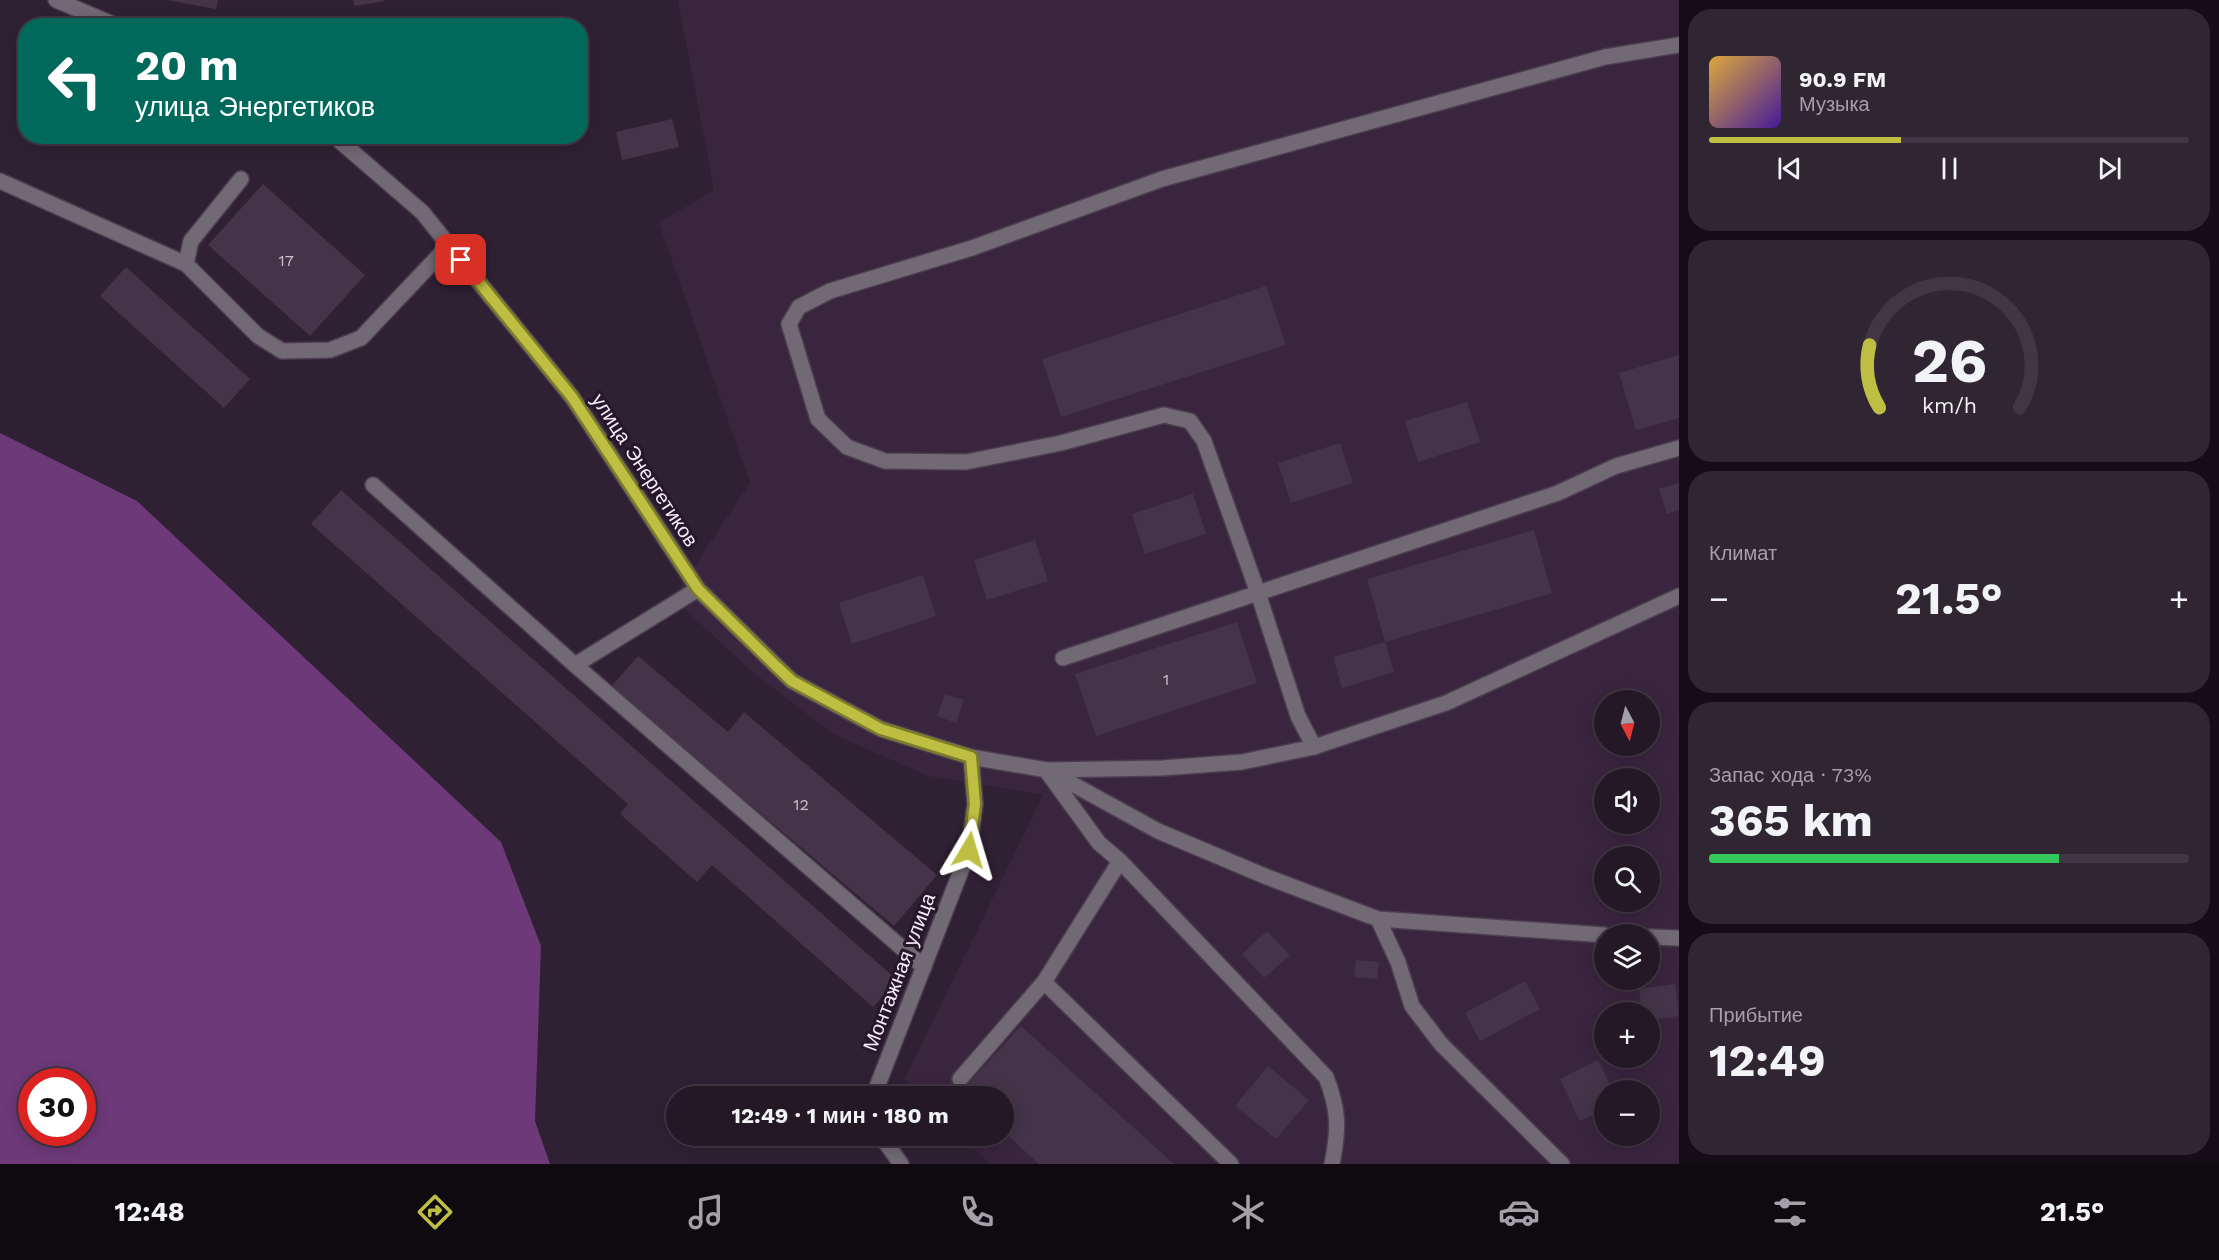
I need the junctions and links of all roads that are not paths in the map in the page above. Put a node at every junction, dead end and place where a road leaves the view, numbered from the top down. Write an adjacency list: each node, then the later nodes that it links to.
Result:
1 (56, 0): 2 (street)
2 (98, 18)
3 (1679, 45): 12 (street)
4 (343, 144): 7 (street, улица Энергетиков)
5 (241, 180): 8 (street)
6 (0, 181): 8 (street)
7 (449, 246): 8 (street); 11 (street, улица Энергетиков)
8 (186, 264)
9 (1679, 448): 12 (street)
10 (373, 485): 15 (street)
11 (698, 589): 15 (street); 17 (street, улица Энергетиков)
12 (1258, 593): 14 (street); 16 (street)
13 (1679, 596): 16 (street)
14 (1063, 658)
15 (575, 664): 24 (street)
16 (1314, 747): 18 (street)
17 (971, 757): 18 (street, улица Энергетиков); 24 (street, Монтажная улица)
18 (1047, 770): 19 (street); 20 (street)
19 (1120, 861): 25 (street); 31 (street)
20 (1378, 919): 21 (street); 32 (street)
21 (1594, 934)
22 (1660, 937): 23 (street)
23 (1679, 938)
24 (924, 967): 27 (street, Монтажная улица)
25 (1044, 982): 26 (street); 30 (street)
26 (960, 1079)
27 (877, 1086)
28 (888, 1146): 29 (street)
29 (900, 1164)
30 (1231, 1164)
31 (1332, 1164)
32 (1562, 1164)

